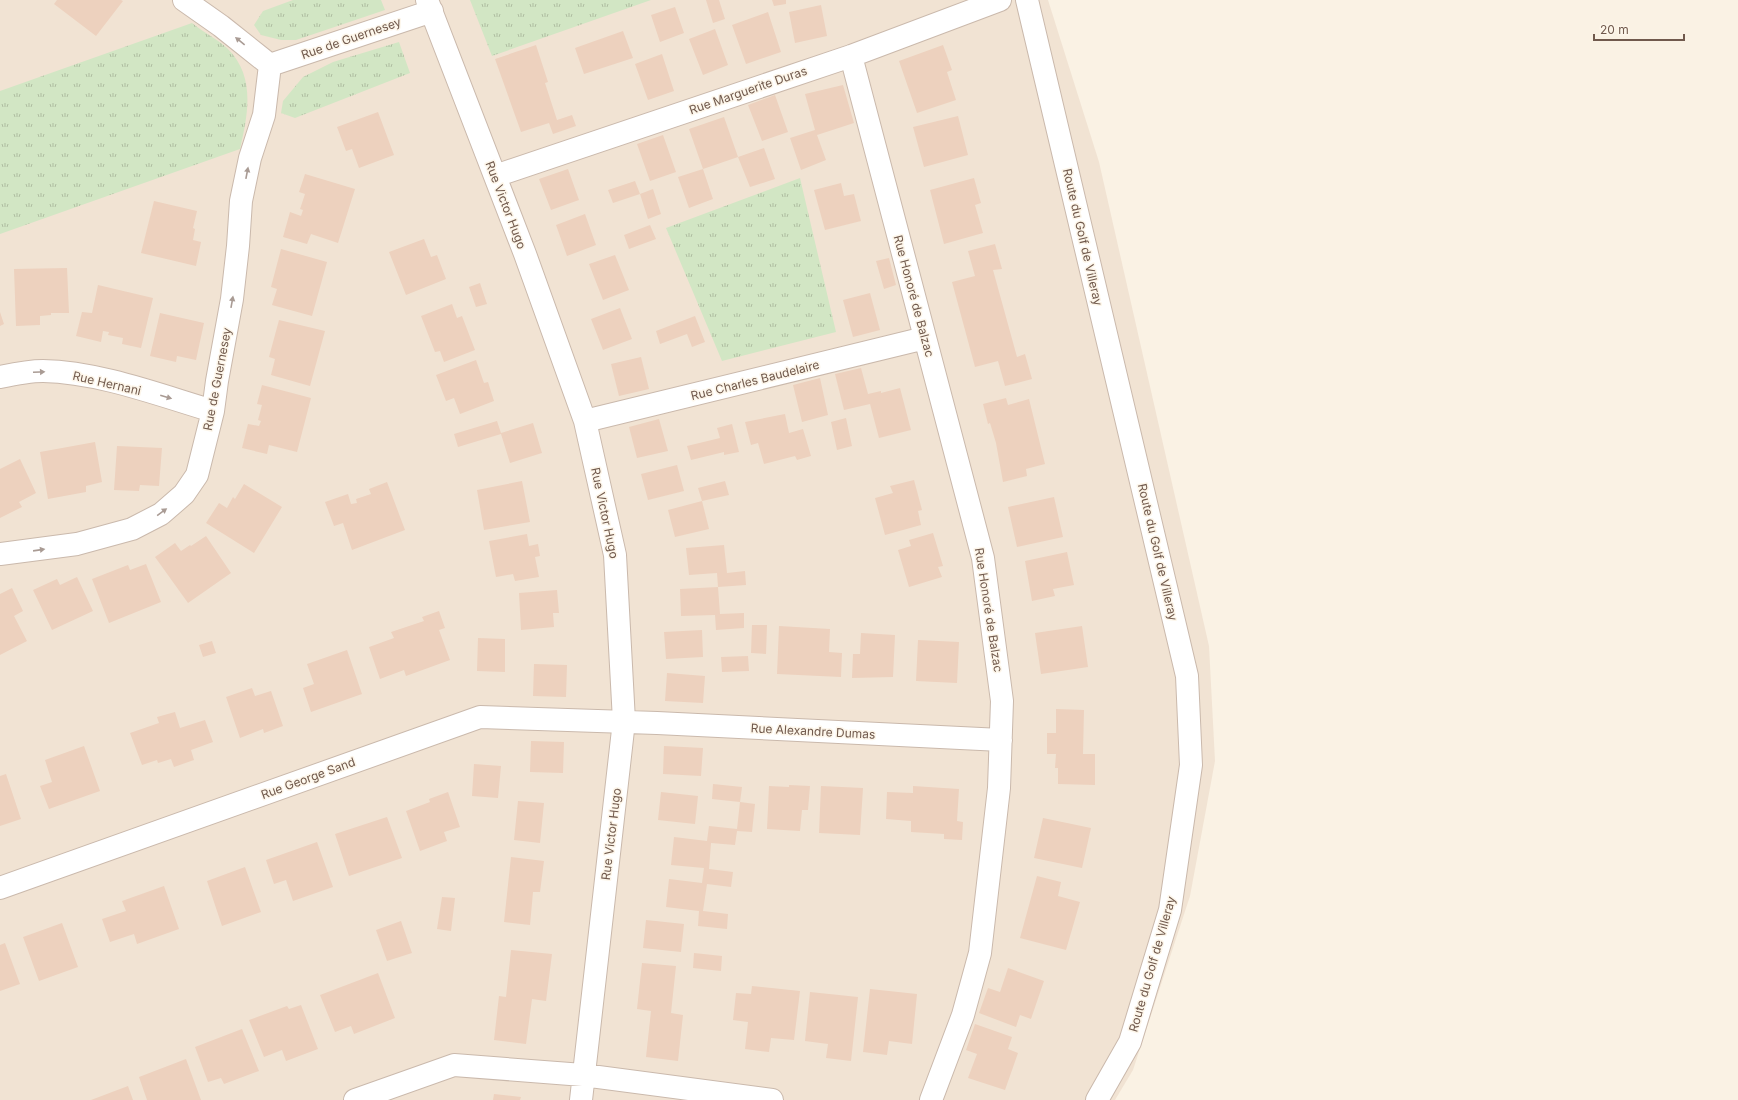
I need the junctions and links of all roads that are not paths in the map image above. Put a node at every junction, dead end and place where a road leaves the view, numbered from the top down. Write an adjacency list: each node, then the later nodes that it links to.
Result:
1 (184, 0): 6 (street, one-way to 1)
2 (1000, 0): 5 (street, Rue Marguerite Duras)
3 (1027, 0): 21 (street, Route du Golf de Villeray)
4 (429, 6): 6 (street, Rue de Guernesey); 7 (street, Rue Victor Hugo)
5 (851, 56): 7 (street, Rue Marguerite Duras); 8 (street, Rue Honoré de Balzac)
6 (270, 65): 10 (street, Rue de Guernesey, one-way to 6)
7 (495, 176): 11 (street, Rue Victor Hugo)
8 (925, 338): 11 (street, Rue Charles Baudelaire); 14 (street, Rue Honoré de Balzac)
9 (0, 377): 10 (street, Rue Hernani, one-way to 10)
10 (213, 411): 12 (street, Rue de Guernesey, one-way to 10)
11 (584, 421): 13 (street, Rue Victor Hugo)
12 (0, 554)
13 (624, 721): 14 (street, Rue Alexandre Dumas); 15 (street, Rue George Sand); 16 (street, Rue Victor Hugo)
14 (1001, 740): 20 (street, Rue Honoré de Balzac)
15 (0, 888)
16 (583, 1075): 17 (street); 18 (street, Rue Victor Hugo); 19 (street)
17 (355, 1100)
18 (581, 1100)
19 (772, 1100)
20 (931, 1100)
21 (1097, 1100)

